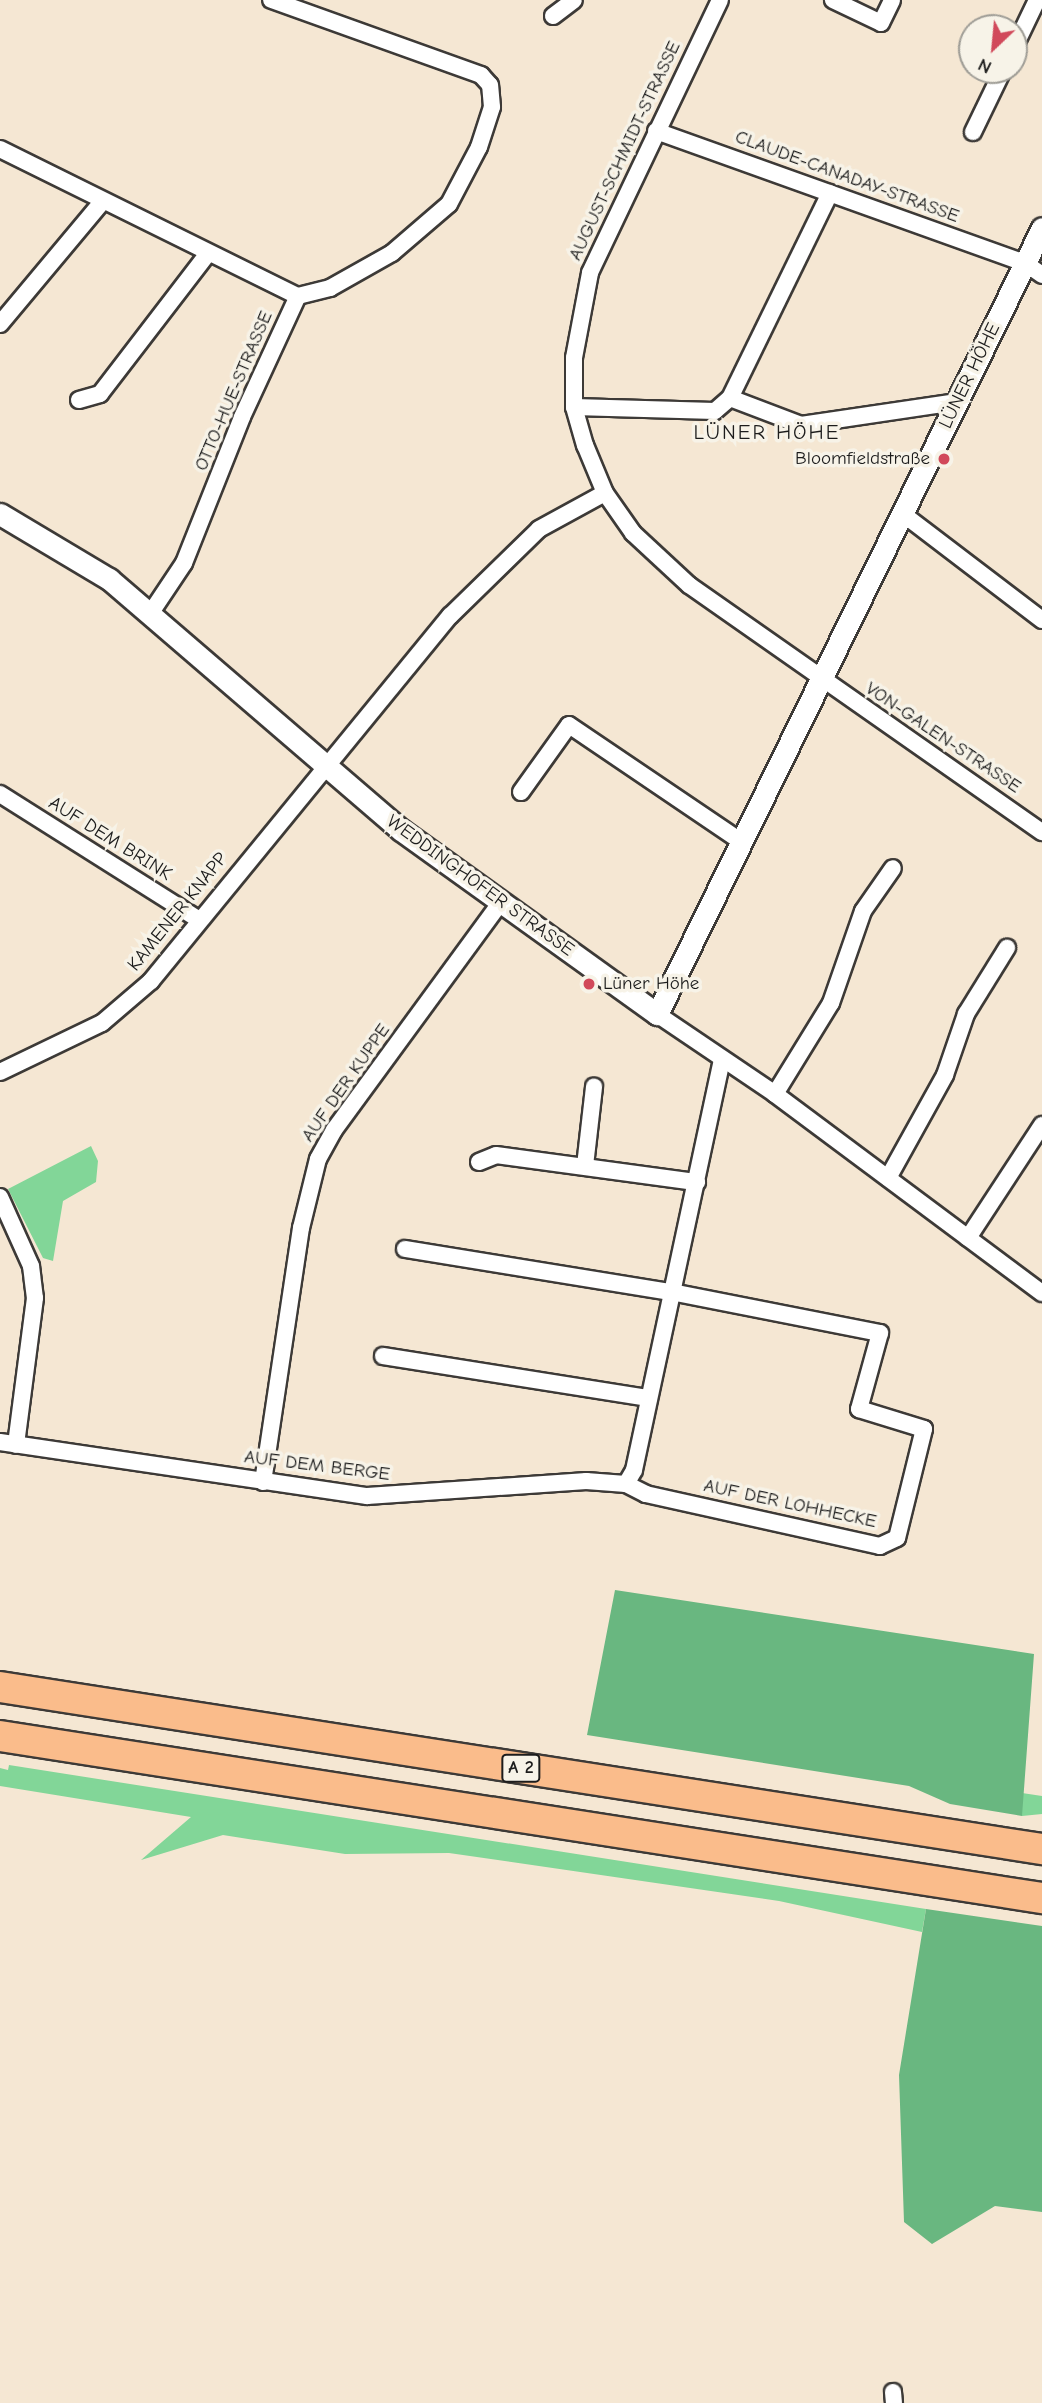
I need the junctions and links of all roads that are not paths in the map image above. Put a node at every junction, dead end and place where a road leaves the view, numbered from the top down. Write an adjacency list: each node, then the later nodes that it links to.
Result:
1 (271, 0): 18 (street, OTTO-HUE-STRASSE)
2 (574, 0): 7 (street)
3 (720, 0): 10 (street, AUGUST-SCHMIDT-STRASSE)
4 (833, 0): 5 (street)
5 (892, 0)
6 (1037, 0): 8 (street)
7 (553, 16)
8 (1028, 19)
9 (996, 84): 11 (street)
10 (656, 131): 13 (street, CLAUDE-CANADAY-STRASSE); 23 (street, AUGUST-SCHMIDT-STRASSE)
11 (973, 132)
12 (3, 154): 14 (street)
13 (830, 193): 17 (street, CLAUDE-CANADAY-STRASSE); 20 (street)
14 (103, 201): 16 (street); 19 (street)
15 (1042, 228): 17 (street, LÜNER HÖHE)
16 (208, 253): 18 (street); 21 (street)
17 (1033, 269): 22 (street, LÜNER HÖHE)
18 (298, 296): 27 (street, OTTO-HUE-STRASSE)
19 (0, 324)
20 (730, 398): 22 (street); 23 (street)
21 (79, 400)
22 (957, 402): 26 (street, LÜNER HÖHE)
23 (574, 407): 24 (street, AUGUST-SCHMIDT-STRASSE)
24 (605, 494): 29 (street, AUGUST-SCHMIDT-STRASSE); 30 (street, KAMENER KNAPP)
25 (0, 514): 27 (street, WEDDINGHOFER STRASSE)
26 (903, 514): 28 (street); 29 (street, LÜNER HÖHE)
27 (152, 611): 30 (street, WEDDINGHOFER STRASSE)
28 (1042, 620)
29 (820, 680): 33 (street, VON-GALEN-STRASSE); 34 (street, LÜNER HÖHE)
30 (325, 766): 36 (street, WEDDINGHOFER STRASSE); 37 (street, KAMENER KNAPP)
31 (521, 792): 34 (street)
32 (0, 794): 37 (street, AUF DEM BRINK)
33 (1042, 832)
34 (742, 842): 39 (street, LÜNER HÖHE)
35 (893, 868): 43 (street)
36 (501, 902): 39 (street, WEDDINGHOFER STRASSE); 57 (street, AUF DER KUPPE)
37 (198, 919): 41 (street, KAMENER KNAPP)
38 (1007, 948): 47 (street)
39 (657, 1014): 40 (street, WEDDINGHOFER STRASSE)
40 (722, 1060): 43 (street, WEDDINGHOFER STRASSE); 48 (street)
41 (0, 1072)
42 (594, 1087): 46 (street)
43 (775, 1094): 47 (street, WEDDINGHOFER STRASSE)
44 (1042, 1125): 50 (street)
45 (479, 1162): 46 (street)
46 (585, 1166): 48 (street)
47 (888, 1178): 50 (street, WEDDINGHOFER STRASSE)
48 (697, 1182): 52 (street)
49 (0, 1197): 56 (street)
50 (968, 1238): 53 (street, WEDDINGHOFER STRASSE)
51 (405, 1249): 52 (street)
52 (671, 1293): 55 (street); 58 (street, AUF DER LOHHECKE)
53 (1042, 1293)
54 (383, 1356): 55 (street)
55 (649, 1398): 58 (street)
56 (8, 1444): 57 (street, AUF DEM BERGE)
57 (263, 1482): 58 (street, AUF DEM BERGE)
58 (626, 1483)
59 (0, 1687): 61 (highway, A 2)
60 (0, 1736): 62 (highway)
61 (1042, 1849)
62 (1042, 1898)

